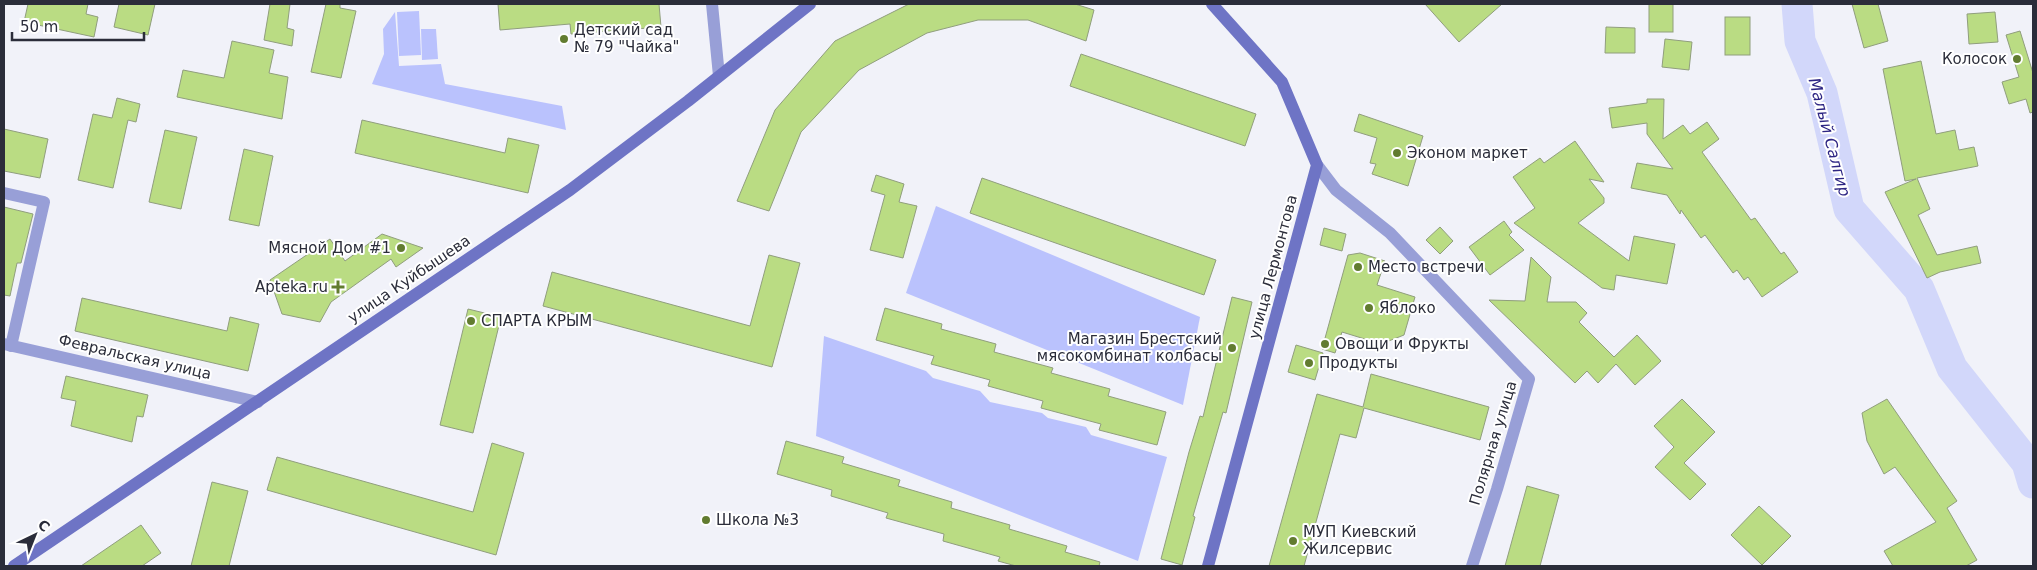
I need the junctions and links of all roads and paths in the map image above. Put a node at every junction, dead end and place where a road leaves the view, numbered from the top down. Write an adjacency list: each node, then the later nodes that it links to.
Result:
1 (712, 4): 4 (street)
2 (810, 4): 4 (main road, улица Куйбышева)
3 (1214, 4): 5 (main road)
4 (719, 76): 8 (main road, улица Куйбышева)
5 (1318, 165): 10 (main road, улица Лермонтова); 11 (street, Полярная улица)
6 (4, 193): 7 (street)
7 (7, 345): 8 (street, Февральская улица)
8 (258, 402): 9 (main road, улица Куйбышева)
9 (14, 566)
10 (1208, 566)
11 (1472, 566)

